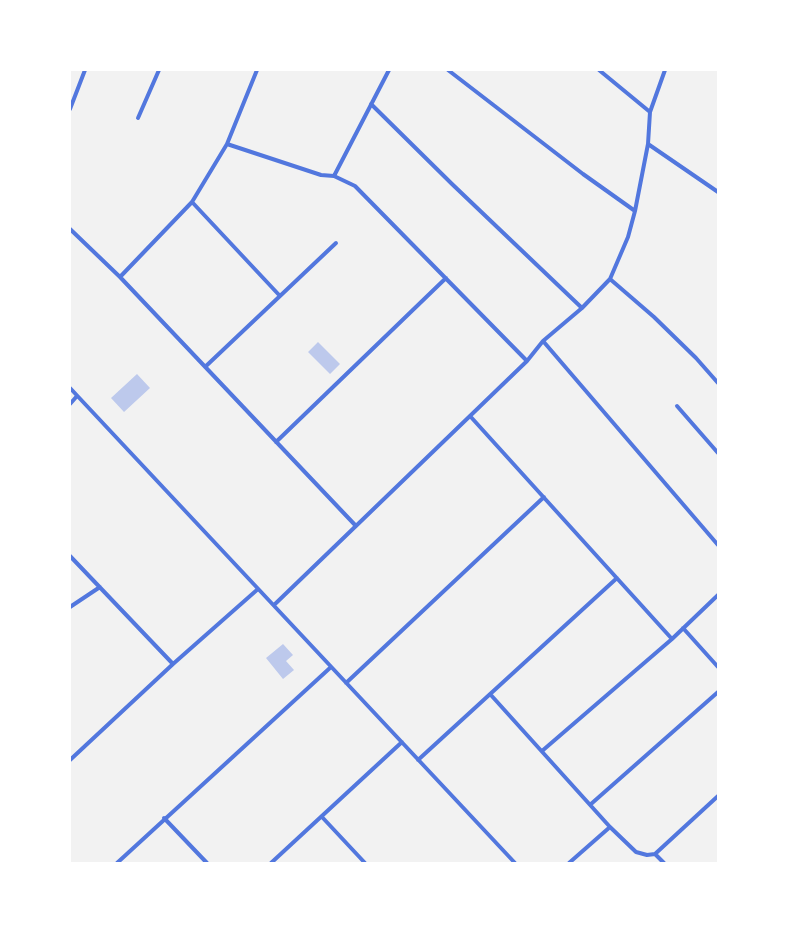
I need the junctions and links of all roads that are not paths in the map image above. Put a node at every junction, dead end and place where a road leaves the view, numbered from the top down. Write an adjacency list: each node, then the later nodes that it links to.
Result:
1 (85, 70): 9 (street)
2 (160, 70): 11 (street)
3 (257, 70): 12 (street)
4 (389, 70): 8 (street)
5 (448, 70): 17 (street)
6 (599, 70): 10 (street)
7 (665, 70): 10 (street)
8 (371, 104): 14 (street); 24 (street)
9 (70, 108)
10 (650, 112): 13 (street)
11 (138, 118)
12 (228, 144): 14 (street); 16 (street)
13 (648, 144): 15 (street); 17 (street)
14 (334, 176): 21 (street)
15 (718, 192)
16 (192, 202): 20 (street); 23 (street)
17 (636, 211): 22 (street)
18 (70, 229): 20 (street)
19 (336, 244): 23 (street)
20 (120, 278): 27 (street)
21 (446, 278): 26 (street); 34 (street)
22 (610, 279): 24 (street); 28 (street)
23 (280, 296): 27 (street)
24 (582, 308): 25 (street)
25 (543, 341): 26 (street); 38 (street)
26 (527, 361): 33 (street)
27 (205, 367): 34 (street)
28 (718, 383)
29 (70, 388): 30 (street)
30 (77, 396): 31 (street); 42 (street)
31 (70, 404)
32 (677, 406): 35 (street)
33 (470, 416): 36 (street); 37 (street)
34 (276, 442): 37 (street)
35 (718, 453)
36 (544, 497): 40 (street); 51 (street)
37 (356, 526): 44 (street)
38 (718, 545)
39 (70, 556): 41 (street)
40 (617, 578): 47 (street); 53 (street)
41 (100, 587): 45 (street); 48 (street)
42 (258, 590): 44 (street); 48 (street)
43 (718, 595): 46 (street)
44 (274, 605): 49 (street)
45 (70, 607)
46 (683, 628): 47 (street); 50 (street)
47 (672, 639): 55 (street)
48 (173, 664): 56 (street)
49 (331, 667): 51 (street); 61 (street)
50 (718, 667)
51 (346, 683): 54 (street)
52 (718, 692): 59 (street)
53 (490, 694): 55 (street); 57 (street)
54 (402, 742): 57 (street); 60 (street)
55 (542, 751): 59 (street)
56 (70, 760)
57 (418, 760): 68 (street)
58 (718, 796): 63 (street)
59 (591, 804): 62 (street)
60 (322, 817): 66 (street); 67 (street)
61 (164, 818): 64 (street); 65 (street)
62 (610, 828): 63 (street); 69 (street)
63 (655, 854): 70 (street)
64 (117, 863)
65 (207, 863)
66 (271, 863)
67 (365, 863)
68 (514, 863)
69 (569, 863)
70 (664, 863)

